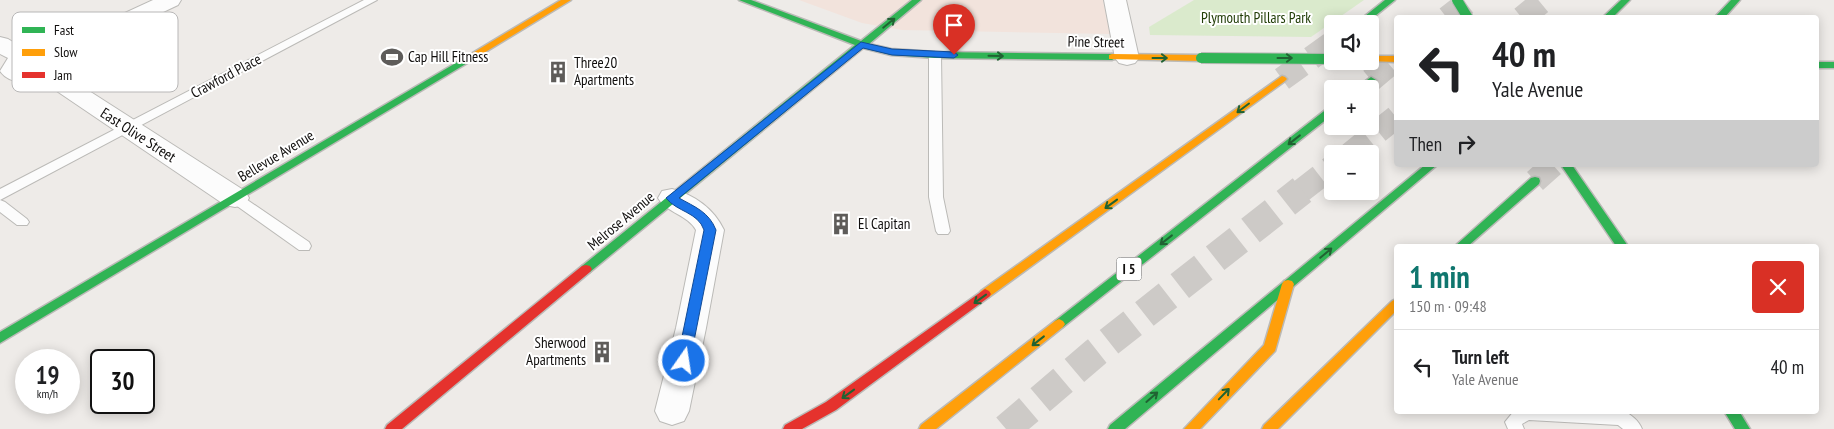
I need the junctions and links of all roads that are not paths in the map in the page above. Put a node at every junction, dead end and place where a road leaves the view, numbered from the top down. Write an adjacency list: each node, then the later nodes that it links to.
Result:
1 (170, 0): 11 (street)
2 (372, 0): 29 (lane, Crawford Place)
3 (567, 0): 34 (main road, Bellevue Avenue)
4 (743, 0): 17 (main road, Pine Street)
5 (917, 0): 17 (main road, Melrose Avenue, one-way to 5)
6 (1115, 0): 20 (street)
7 (1391, 0): 12 (main road)
8 (1457, 0): 13 (main road, bridge)
9 (1626, 0): 14 (main road)
10 (1736, 0): 15 (main road)
11 (144, 12)
12 (1371, 15)
13 (1466, 15)
14 (1609, 15)
15 (1721, 15)
16 (0, 44): 18 (street, East Olive Street)
17 (861, 45): 19 (main road, Pine Street); 35 (main road, Melrose Avenue)
18 (12, 54)
19 (935, 55): 20 (main road, Pine Street, one-way to 20); 38 (lane)
20 (1127, 58): 21 (main road, Pine Street, one-way to 21, bridge)
21 (1324, 59)
22 (1379, 59): 23 (main road)
23 (1394, 59)
24 (1819, 64): 25 (main road)
25 (1834, 65)
26 (1282, 79): 51 (main road, one-way to 51)
27 (68, 92): 29 (street, East Olive Street)
28 (1324, 116): 52 (main road, I 5, one-way to 52)
29 (127, 128): 33 (lane, Crawford Place); 34 (street, East Olive Street)
30 (1430, 167): 42 (main road, one-way to 30)
31 (1567, 167): 40 (main road)
32 (1535, 181): 39 (main road)
33 (0, 195)
34 (235, 198): 41 (lane); 44 (main road, Bellevue Avenue)
35 (672, 198): 45 (street); 50 (main road, Melrose Avenue)
36 (0, 204): 37 (lane)
37 (22, 222)
38 (943, 231)
39 (1463, 244)
40 (1621, 244)
41 (304, 246)
42 (1288, 284): 53 (main road, one-way to 42); 54 (main road, one-way to 42)
43 (1394, 306): 55 (main road)
44 (0, 338)
45 (672, 411)
46 (1526, 414): 56 (lane)
47 (1538, 414): 49 (lane)
48 (1733, 414): 57 (main road)
49 (1628, 423)
50 (392, 429)
51 (790, 429)
52 (926, 429)
53 (1115, 429)
54 (1190, 429)
55 (1269, 429)
56 (1516, 429)
57 (1743, 429)

